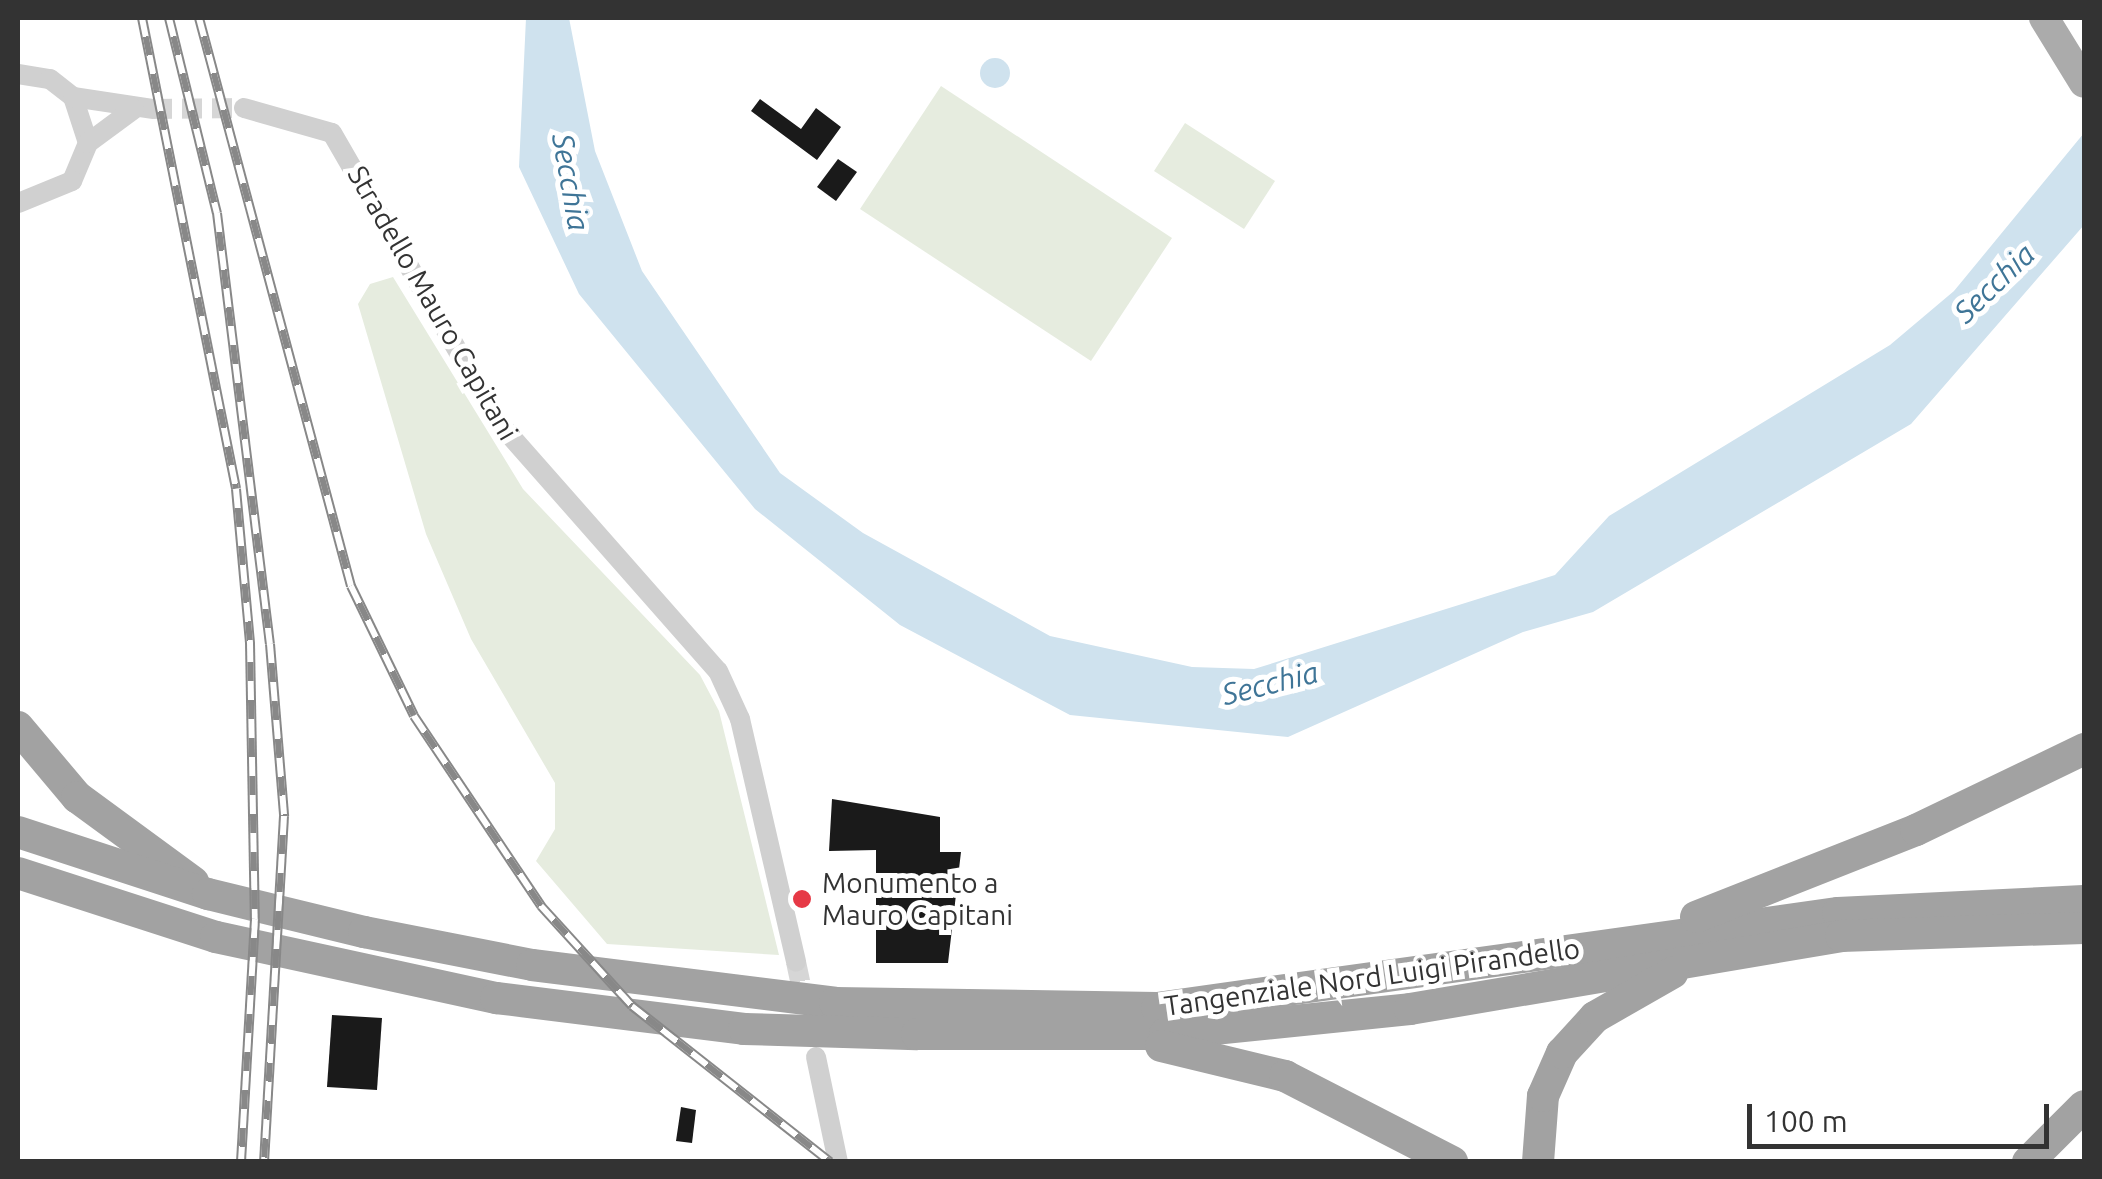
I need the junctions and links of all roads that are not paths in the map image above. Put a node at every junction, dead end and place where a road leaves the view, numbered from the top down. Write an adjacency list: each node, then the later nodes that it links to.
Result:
1 (2044, 18): 3 (main road)
2 (18, 74): 4 (street)
3 (2084, 84)
4 (73, 97): 6 (street); 6 (street)
5 (244, 108): 18 (street, Stradello Mauro Capitani)
6 (88, 143): 7 (street)
7 (18, 204)
8 (18, 727): 12 (highway)
9 (2084, 749): 16 (highway)
10 (18, 832): 12 (highway, Tangenziale Nord Luigi Pirandello)
11 (18, 873): 19 (highway, Tangenziale Nord Luigi Pirandello)
12 (208, 894): 16 (highway, Tangenziale Nord Luigi Pirandello)
13 (2084, 901): 14 (highway, Tangenziale Nord Luigi Pirandello)
14 (1939, 915): 15 (highway, Tangenziale Nord Luigi Pirandello); 16 (highway, Tangenziale Nord Luigi Pirandello); 17 (highway, Tangenziale Nord Luigi Pirandello)
15 (2084, 928)
16 (1621, 943)
17 (1717, 954): 19 (highway, Tangenziale Nord Luigi Pirandello); 24 (highway)
18 (796, 962)
19 (1087, 1038): 23 (highway)
20 (816, 1058): 22 (street)
21 (2084, 1106): 25 (highway)
22 (838, 1162)
23 (1452, 1162)
24 (1538, 1162)
25 (2028, 1162)

